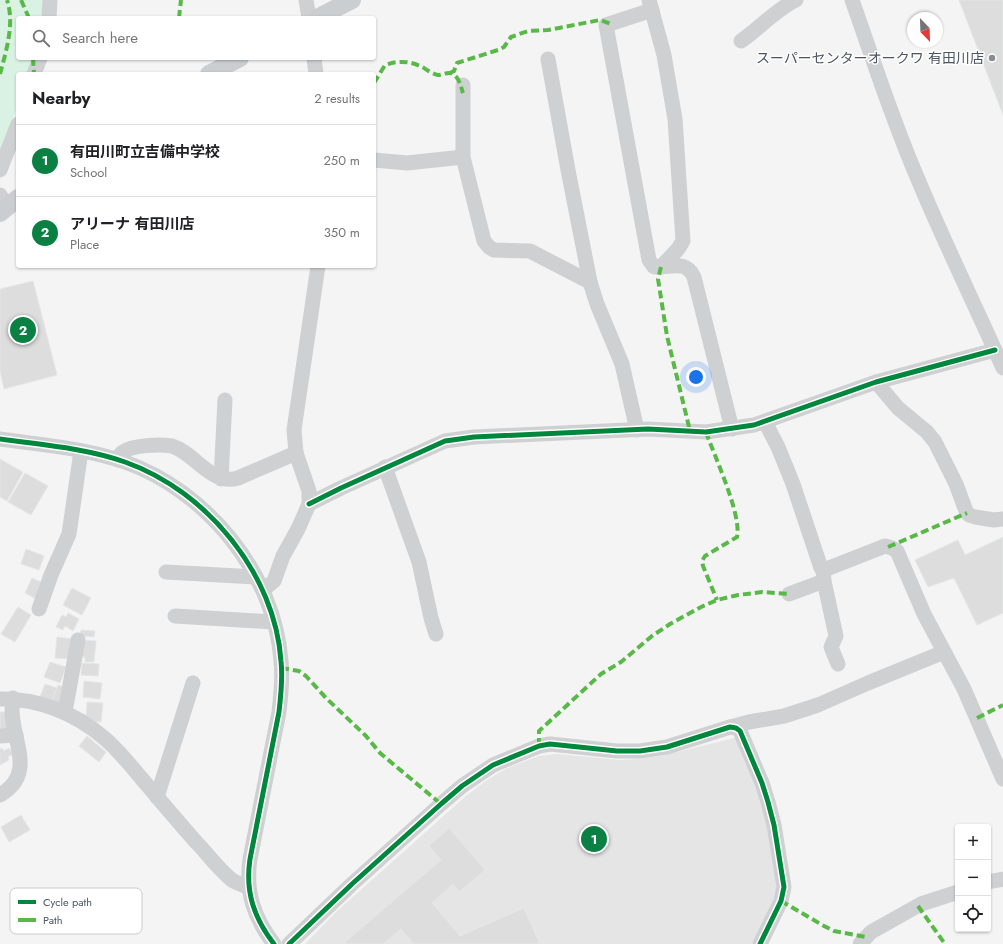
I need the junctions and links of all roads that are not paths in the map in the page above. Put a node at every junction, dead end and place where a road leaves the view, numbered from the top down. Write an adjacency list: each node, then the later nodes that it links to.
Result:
1 (50, 0): 8 (street)
2 (306, 0): 9 (street)
3 (352, 0): 10 (main road)
4 (796, 0): 6 (street)
5 (852, 0): 27 (street)
6 (780, 4): 11 (street)
7 (650, 5): 24 (street); 24 (street)
8 (49, 16)
9 (309, 16)
10 (321, 16)
11 (741, 41)
12 (548, 59): 26 (street)
13 (39, 60): 16 (street)
14 (236, 60): 17 (main road)
15 (314, 60): 18 (street)
16 (35, 72)
17 (213, 72)
18 (316, 72)
19 (463, 85): 21 (street)
20 (16, 129): 23 (street)
21 (463, 157): 22 (street); 26 (street)
22 (376, 160)
23 (0, 170)
24 (661, 267): 32 (street)
25 (318, 268): 36 (street)
26 (590, 282): 33 (street)
27 (998, 352): 28 (street); 29 (street)
28 (1003, 368)
29 (876, 382): 31 (street); 41 (street)
30 (225, 400): 39 (street)
31 (765, 422): 32 (street); 43 (street)
32 (732, 429): 33 (street)
33 (637, 430): 38 (street)
34 (0, 440): 35 (street)
35 (81, 450): 37 (street); 47 (street)
36 (296, 453): 39 (street); 40 (street)
37 (118, 460): 39 (street); 44 (street)
38 (385, 467): 40 (street); 50 (street)
39 (221, 479)
40 (309, 504): 45 (street)
41 (1003, 519)
42 (166, 572): 44 (street)
43 (824, 575): 46 (street); 52 (street); 53 (street)
44 (256, 577): 45 (street)
45 (263, 590): 49 (street)
46 (789, 594)
47 (39, 609)
48 (175, 616): 49 (street)
49 (273, 622): 65 (street)
50 (436, 634)
51 (78, 640): 56 (street)
52 (944, 652): 57 (street); 60 (street)
53 (838, 664)
54 (193, 683): 62 (street)
55 (7, 698): 56 (street); 58 (street)
56 (65, 712): 62 (street)
57 (730, 727): 68 (street); 69 (street)
58 (16, 735): 59 (street); 61 (street)
59 (0, 736)
60 (1003, 779)
61 (0, 795)
62 (157, 797): 65 (street)
63 (1003, 879): 64 (street)
64 (991, 881)
65 (248, 887): 67 (street)
66 (955, 893): 70 (street)
67 (274, 944)
68 (289, 944)
69 (760, 944)
70 (860, 944)

